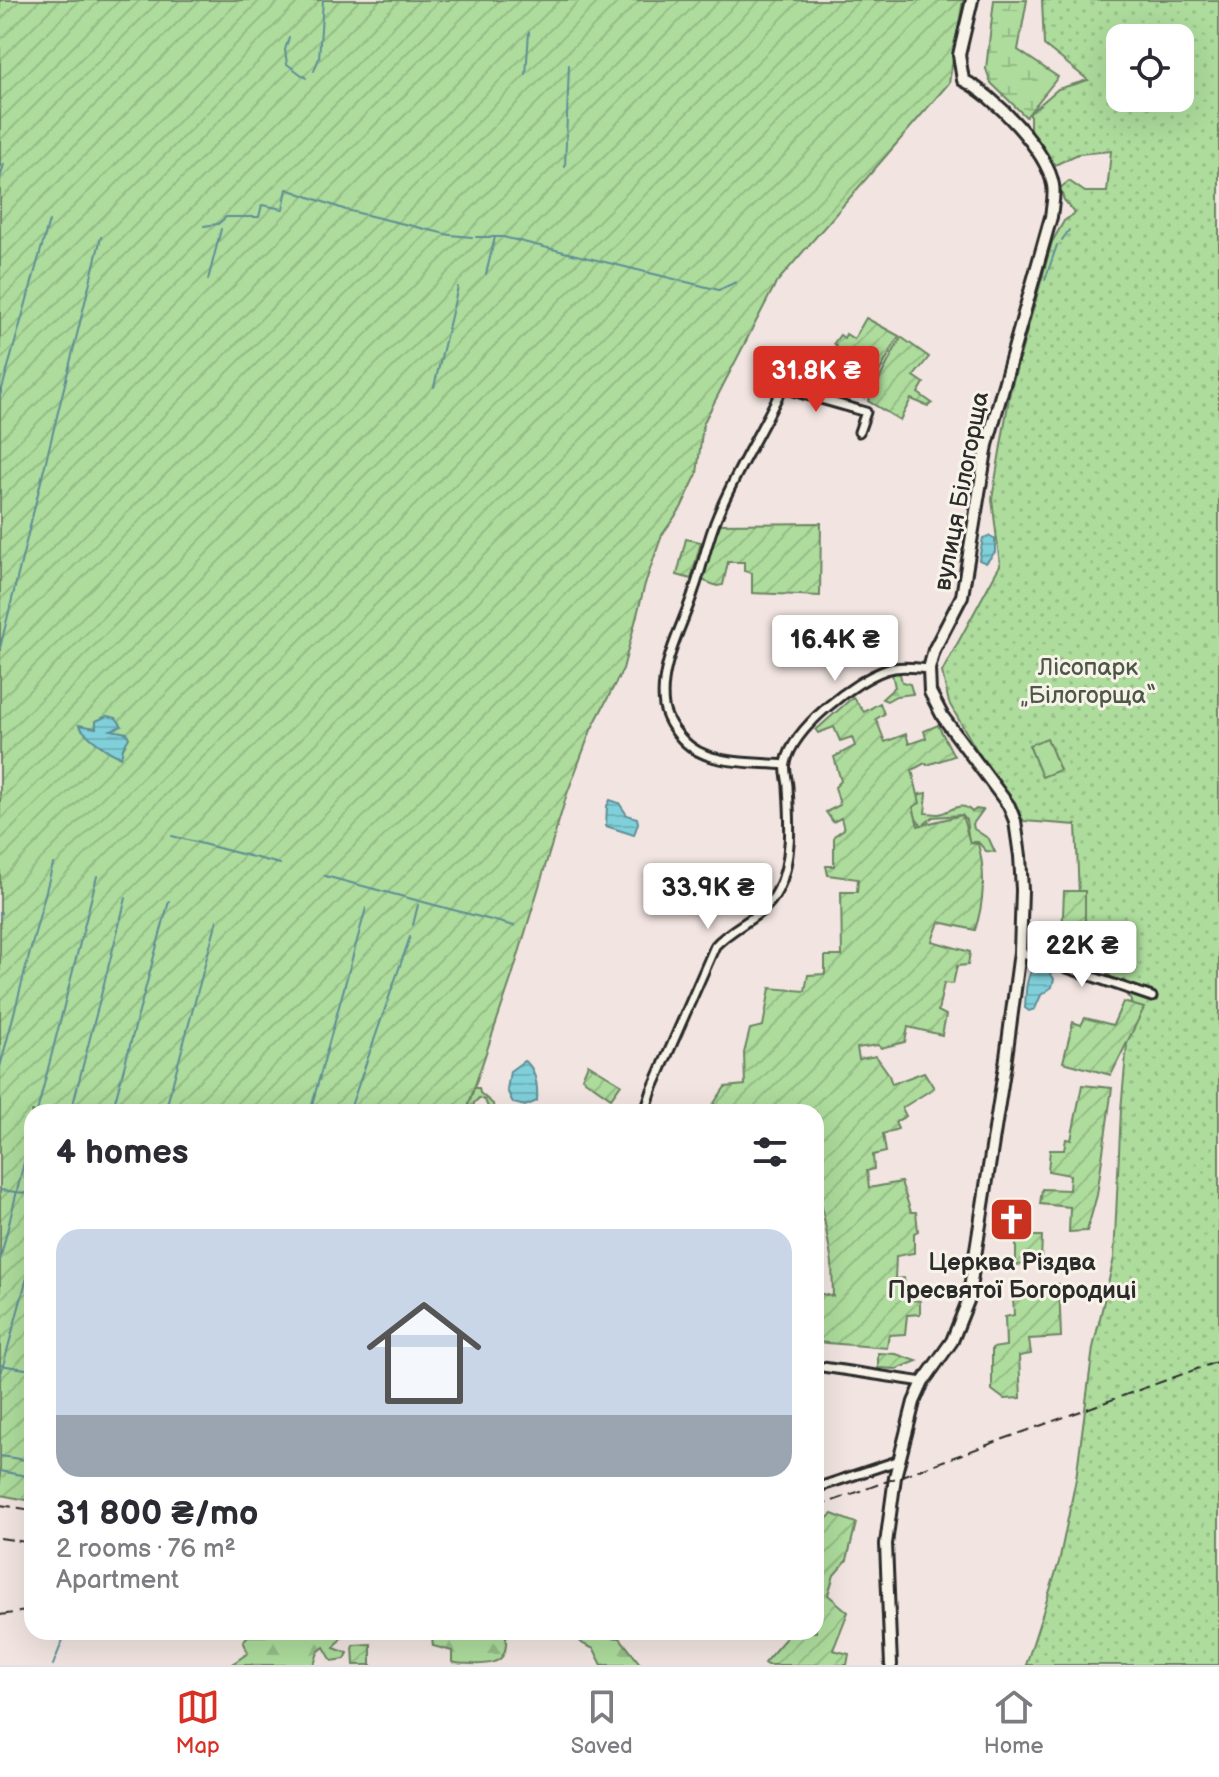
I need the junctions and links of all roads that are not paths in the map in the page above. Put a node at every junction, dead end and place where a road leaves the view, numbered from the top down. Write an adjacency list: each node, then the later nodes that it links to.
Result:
1 (972, 0): 3 (street, вулиця Білогорща)
2 (859, 432): 4 (street)
3 (929, 669): 4 (street); 5 (street)
4 (785, 765): 7 (street)
5 (1020, 952): 6 (street); 9 (street)
6 (1152, 997)
7 (648, 1104)
8 (824, 1367): 9 (street)
9 (923, 1382): 10 (street)
10 (900, 1460): 11 (street); 12 (street)
11 (824, 1485)
12 (891, 1665)

